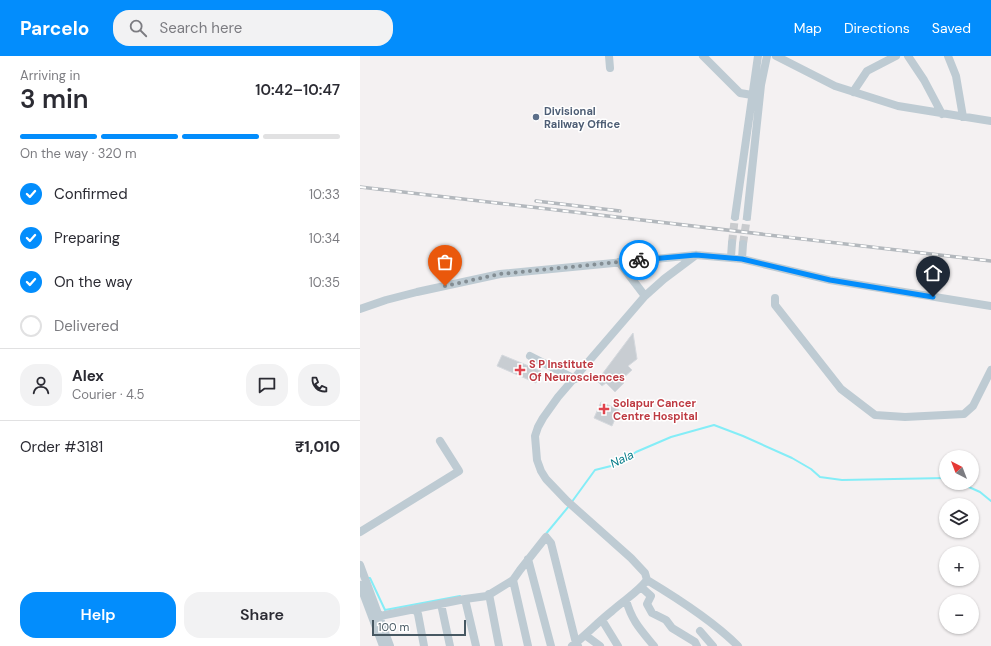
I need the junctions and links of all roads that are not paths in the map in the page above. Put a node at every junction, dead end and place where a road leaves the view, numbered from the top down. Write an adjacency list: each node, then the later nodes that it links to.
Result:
1 (609, 56): 9 (street)
2 (703, 56): 11 (street)
3 (758, 56): 11 (street)
4 (767, 56): 16 (street)
5 (776, 56): 10 (street)
6 (896, 56): 10 (street)
7 (908, 56): 12 (street)
8 (948, 56): 13 (street)
9 (610, 68)
10 (853, 92): 12 (street)
11 (752, 95): 15 (street)
12 (942, 114): 13 (street)
13 (963, 117): 14 (street)
14 (991, 121)
15 (735, 217)
16 (747, 217)
17 (732, 243): 20 (street)
18 (743, 244): 21 (street)
19 (696, 255): 20 (street); 22 (street); 23 (street)
20 (730, 257): 21 (street)
21 (742, 259): 25 (street)
22 (619, 262): 23 (street); 26 (street)
23 (645, 296): 29 (street)
24 (775, 298): 28 (street)
25 (991, 306)
26 (360, 309)
27 (530, 356): 29 (street)
28 (991, 370)
29 (575, 379): 35 (street)
30 (440, 441): 31 (street)
31 (360, 532)
32 (528, 559): 34 (street); 47 (street); 55 (street)
33 (360, 565): 36 (street)
34 (513, 580): 38 (street); 54 (street)
35 (646, 580): 37 (street); 61 (street)
36 (363, 583): 43 (street); 48 (street)
37 (641, 587): 40 (street); 59 (street)
38 (489, 594): 39 (street); 53 (street)
39 (465, 599): 41 (street); 52 (street)
40 (626, 600): 44 (street); 58 (street)
41 (441, 604): 42 (street); 51 (street)
42 (415, 609): 43 (street); 50 (street)
43 (380, 616): 49 (street)
44 (602, 620): 46 (street); 57 (street)
45 (700, 631): 60 (street)
46 (585, 635): 47 (street); 56 (street)
47 (575, 645)
48 (383, 646)
49 (390, 646)
50 (424, 646)
51 (450, 646)
52 (476, 646)
53 (499, 646)
54 (528, 646)
55 (551, 646)
56 (600, 646)
57 (618, 646)
58 (654, 646)
59 (697, 646)
60 (713, 646)
61 (738, 646)

